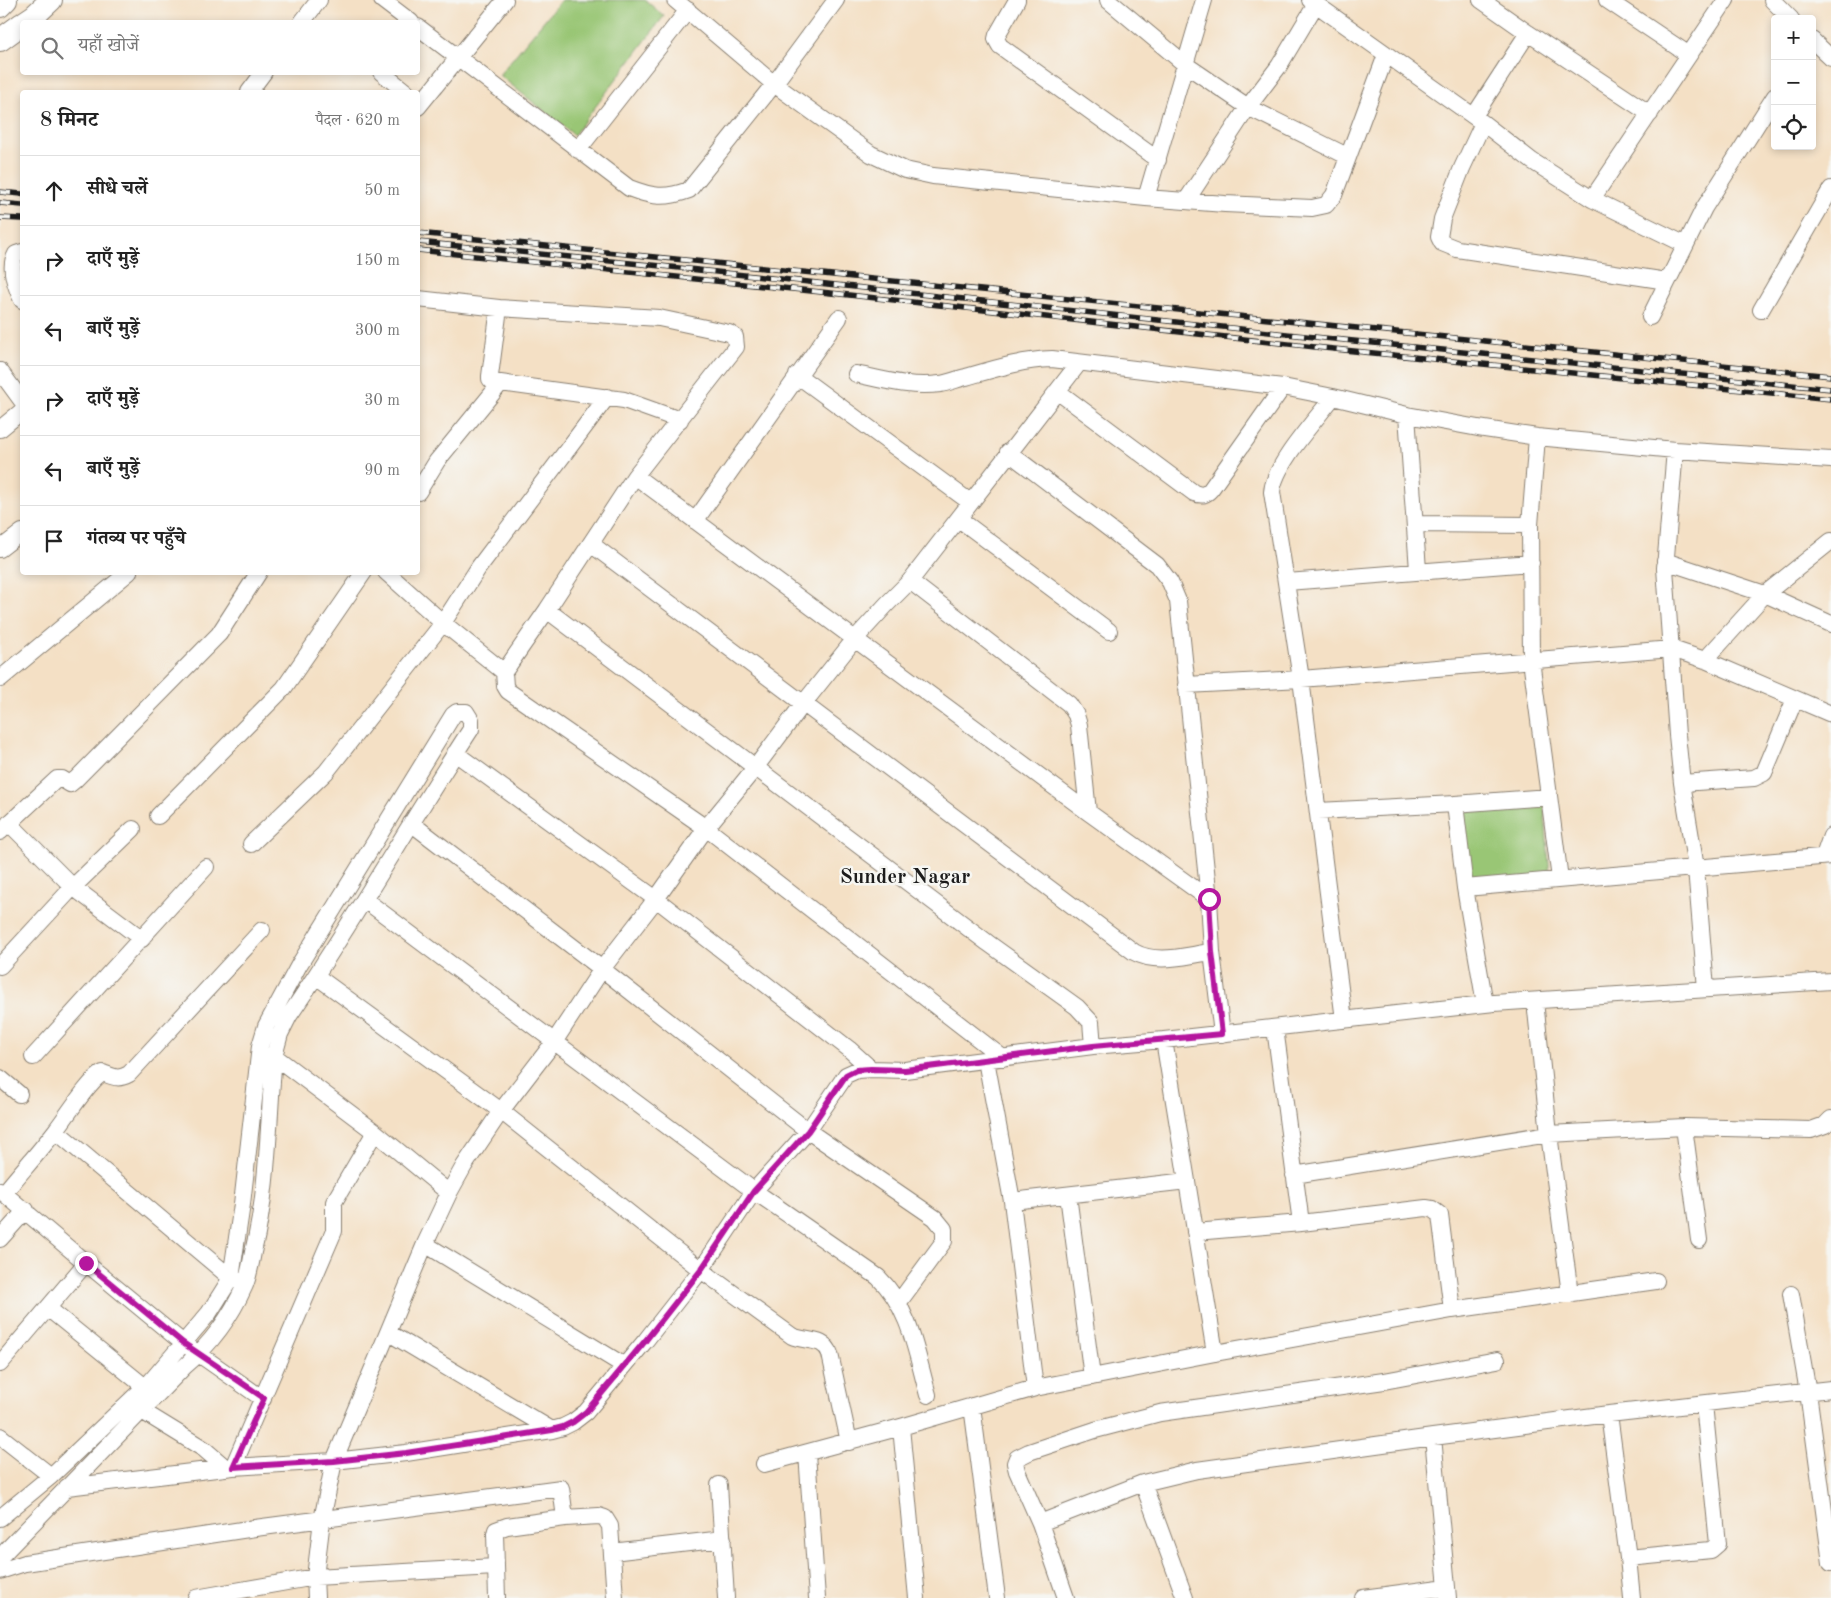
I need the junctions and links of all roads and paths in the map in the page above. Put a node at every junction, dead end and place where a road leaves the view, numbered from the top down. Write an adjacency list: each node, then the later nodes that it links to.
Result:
1 (6, 0): 17 (street)
2 (51, 0): 20 (street)
3 (319, 0): 21 (street)
4 (382, 0): 22 (street)
5 (505, 0): 30 (street)
6 (674, 0): 18 (street)
7 (836, 0): 35 (street)
8 (1016, 0): 9 (street); 45 (street)
9 (1026, 0)
10 (1108, 0): 32 (street)
11 (1204, 0): 32 (street)
12 (1481, 0): 25 (street)
13 (1606, 0): 29 (street)
14 (1726, 0): 29 (street)
15 (1772, 0): 19 (street)
16 (1313, 2): 28 (street); 40 (street)
17 (0, 6)
18 (688, 10): 35 (street); 43 (street)
19 (1786, 15)
20 (29, 20)
21 (310, 20)
22 (408, 20)
23 (20, 27): 26 (street)
24 (420, 29): 30 (street)
25 (1528, 33): 41 (street); 42 (street)
26 (0, 40)
27 (1816, 44): 31 (street)
28 (1386, 55): 42 (street); 44 (street)
29 (1689, 55): 41 (street)
30 (457, 57): 38 (street); 43 (street)
31 (1831, 58)
32 (1186, 65): 40 (street); 45 (street)
33 (262, 75): 36 (street)
34 (385, 75): 37 (street)
35 (774, 84): 43 (street); 47 (street)
36 (250, 90)
37 (404, 90)
38 (420, 102)
39 (1771, 102): 50 (street)
40 (1248, 107): 44 (street); 49 (street)
41 (1650, 114): 48 (street)
42 (1478, 120): 48 (street); 52 (street)
43 (578, 150)
44 (1347, 156): 49 (street)
45 (1158, 160): 47 (street)
46 (1831, 189): 56 (street)
47 (1146, 198): 49 (street)
48 (1592, 199): 50 (street)
49 (1186, 201)
50 (1684, 244): 52 (street)
51 (20, 253): 53 (street)
52 (1667, 281): 57 (street)
53 (20, 295)
54 (420, 299): 55 (street)
55 (499, 308): 63 (street); 71 (street)
56 (1760, 310)
57 (1650, 317)
58 (839, 318): 62 (street)
59 (1079, 363): 61 (street); 64 (street); 65 (street)
60 (0, 370): 68 (street)
61 (856, 374)
62 (797, 376): 79 (street); 81 (street)
63 (500, 384): 66 (street); 78 (street)
64 (1283, 387): 65 (street); 67 (street)
65 (1057, 391): 75 (street)
66 (607, 397): 71 (street); 99 (street)
67 (1333, 397): 70 (street); 96 (street)
68 (20, 398)
69 (20, 413): 72 (street)
70 (1407, 415): 73 (street); 82 (street)
71 (680, 420): 77 (street)
72 (0, 429)
73 (1538, 437): 74 (street); 83 (street)
74 (1676, 450): 76 (street); 88 (street)
75 (1008, 452): 79 (street); 109 (street)
76 (1831, 460)
77 (634, 476): 81 (street); 86 (street)
78 (420, 489)
79 (970, 502): 80 (street)
80 (959, 519): 95 (street); 101 (street)
81 (695, 521): 102 (street)
82 (1415, 524): 83 (street); 90 (street)
83 (1530, 524): 89 (street)
84 (20, 534): 87 (street)
85 (1831, 542): 97 (street)
86 (591, 544): 98 (street); 111 (street)
87 (0, 549)
88 (1665, 561): 97 (street); 103 (street)
89 (1531, 562): 90 (street); 104 (street)
90 (1418, 570): 96 (street)
91 (125, 575): 107 (street)
92 (258, 575): 122 (street)
93 (362, 575): 120 (street)
94 (389, 575): 99 (street)
95 (910, 581): 102 (street); 119 (street)
96 (1287, 582): 108 (street)
97 (1765, 594): 100 (street); 105 (street)
98 (548, 610): 106 (street); 114 (street)
99 (443, 623): 106 (street); 126 (street)
100 (1831, 624)
101 (1108, 631)
102 (854, 640): 111 (street); 119 (street)
103 (1672, 649): 104 (street); 105 (street); 115 (street)
104 (1531, 660): 108 (street); 116 (street)
105 (1705, 660): 110 (street)
106 (504, 672): 123 (street)
107 (0, 679)
108 (1301, 679): 109 (street); 118 (street)
109 (1186, 685): 134 (street)
110 (1796, 699): 112 (street); 115 (street)
111 (803, 704): 114 (street); 138 (street)
112 (1831, 714)
113 (455, 753): 121 (street); 133 (street); 181 (street)
114 (755, 768): 123 (street); 151 (street)
115 (1682, 784): 129 (street)
116 (1549, 797): 117 (street); 130 (street)
117 (1455, 804): 118 (street); 132 (street)
118 (1318, 811): 146 (street)
119 (1088, 812): 134 (street)
120 (158, 816)
121 (411, 823): 135 (street); 140 (street)
122 (4, 828): 131 (street)
123 (706, 828): 133 (street); 154 (street)
124 (133, 829): 131 (street)
125 (1831, 836): 127 (street)
126 (250, 844)
127 (1827, 856): 129 (street)
128 (206, 867): 137 (street)
129 (1696, 868): 130 (street); 143 (street)
130 (1560, 879): 132 (street)
131 (73, 887): 137 (street); 139 (street)
132 (1465, 888): 145 (street)
133 (656, 899): 140 (street); 156 (street)
134 (1209, 899): 138 (street)
135 (365, 900): 141 (street); 150 (street)
136 (262, 930): 162 (street)
137 (142, 939): 153 (street)
138 (1212, 952): 148 (street)
139 (0, 966)
140 (602, 969): 150 (street); 163 (street)
141 (316, 976): 152 (street); 159 (street)
142 (1831, 981): 143 (street)
143 (1706, 989): 144 (street)
144 (1535, 1001): 145 (street); 165 (street)
145 (1485, 1004): 146 (street)
146 (1344, 1020): 147 (street)
147 (1275, 1028): 148 (street); 166 (street)
148 (1222, 1034): 149 (street)
149 (1164, 1040): 151 (street); 167 (street)
150 (554, 1042): 159 (street); 169 (street)
151 (1093, 1046): 154 (street)
152 (274, 1056): 164 (street); 181 (street)
153 (33, 1057)
154 (1003, 1058): 155 (street)
155 (986, 1060): 156 (street); 172 (street)
156 (871, 1069): 163 (street)
157 (0, 1078): 158 (street)
158 (19, 1094)
159 (501, 1111): 170 (street); 180 (street)
160 (1831, 1118): 161 (street)
161 (1684, 1127): 165 (street); 177 (street)
162 (56, 1131): 168 (street); 181 (street)
163 (808, 1131): 169 (street); 185 (street)
164 (375, 1132): 170 (street); 201 (street)
165 (1550, 1134): 166 (street); 183 (street)
166 (1294, 1175): 174 (street)
167 (1187, 1182): 171 (street); 175 (street)
168 (2, 1191): 173 (street)
169 (754, 1191): 180 (street); 185 (street)
170 (449, 1193): 178 (street)
171 (1068, 1195): 172 (street); 195 (street)
172 (1012, 1201): 197 (street)
173 (26, 1210): 176 (street); 179 (street)
174 (1301, 1223): 175 (street); 187 (street)
175 (1195, 1232): 190 (street)
176 (0, 1239)
177 (1699, 1240)
178 (425, 1244): 188 (street); 194 (street)
179 (86, 1263): 186 (street); 189 (street)
180 (701, 1270): 194 (street); 210 (street)
181 (238, 1281): 189 (street); 191 (street)
182 (1656, 1281): 183 (street)
183 (1570, 1294): 187 (street)
184 (1791, 1294): 199 (street)
185 (899, 1302): 200 (street)
186 (49, 1309): 193 (street); 196 (street)
187 (1452, 1310): 190 (street)
188 (389, 1333): 207 (street); 212 (street)
189 (183, 1343): 191 (street); 196 (street)
190 (1215, 1353): 195 (street)
191 (198, 1354): 201 (street); 204 (street)
192 (1497, 1360): 222 (street)
193 (0, 1364)
194 (623, 1365): 207 (street)
195 (1092, 1377): 197 (street)
196 (145, 1387): 215 (street)
197 (1036, 1388): 203 (street)
198 (1831, 1390): 199 (street)
199 (1808, 1392): 202 (street); 223 (street)
200 (928, 1395)
201 (264, 1398): 214 (street)
202 (1704, 1404): 205 (street); 227 (street)
203 (972, 1406): 206 (street); 240 (street)
204 (142, 1410): 214 (street); 218 (street)
205 (1609, 1414): 209 (street); 227 (street)
206 (901, 1427): 210 (street); 239 (street)
207 (552, 1430): 212 (street)
208 (0, 1436): 215 (street)
209 (1433, 1437): 216 (street); 232 (street)
210 (849, 1442): 211 (street)
211 (807, 1453): 213 (street); 238 (street)
212 (334, 1461): 214 (street); 221 (street)
213 (764, 1464)
214 (229, 1468): 218 (street)
215 (51, 1476): 219 (street)
216 (1143, 1484): 222 (street); 242 (street)
217 (719, 1485): 224 (street)
218 (67, 1488): 226 (street)
219 (3, 1509)
220 (565, 1518): 221 (street); 225 (street); 229 (street)
221 (322, 1520): 230 (street); 231 (street)
222 (1040, 1523): 241 (street)
223 (1828, 1524): 228 (street)
224 (723, 1539): 225 (street); 237 (street)
225 (612, 1552): 236 (street)
226 (0, 1557)
227 (1628, 1558): 244 (street)
228 (1831, 1563)
229 (495, 1567): 231 (street); 235 (street)
230 (0, 1572)
231 (315, 1577): 233 (street); 234 (street)
232 (1447, 1592): 243 (street)
233 (196, 1598)
234 (316, 1598)
235 (497, 1598)
236 (615, 1598)
237 (726, 1598)
238 (817, 1598)
239 (916, 1598)
240 (997, 1598)
241 (1066, 1598)
242 (1185, 1598)
243 (1363, 1598)
244 (1632, 1598)

